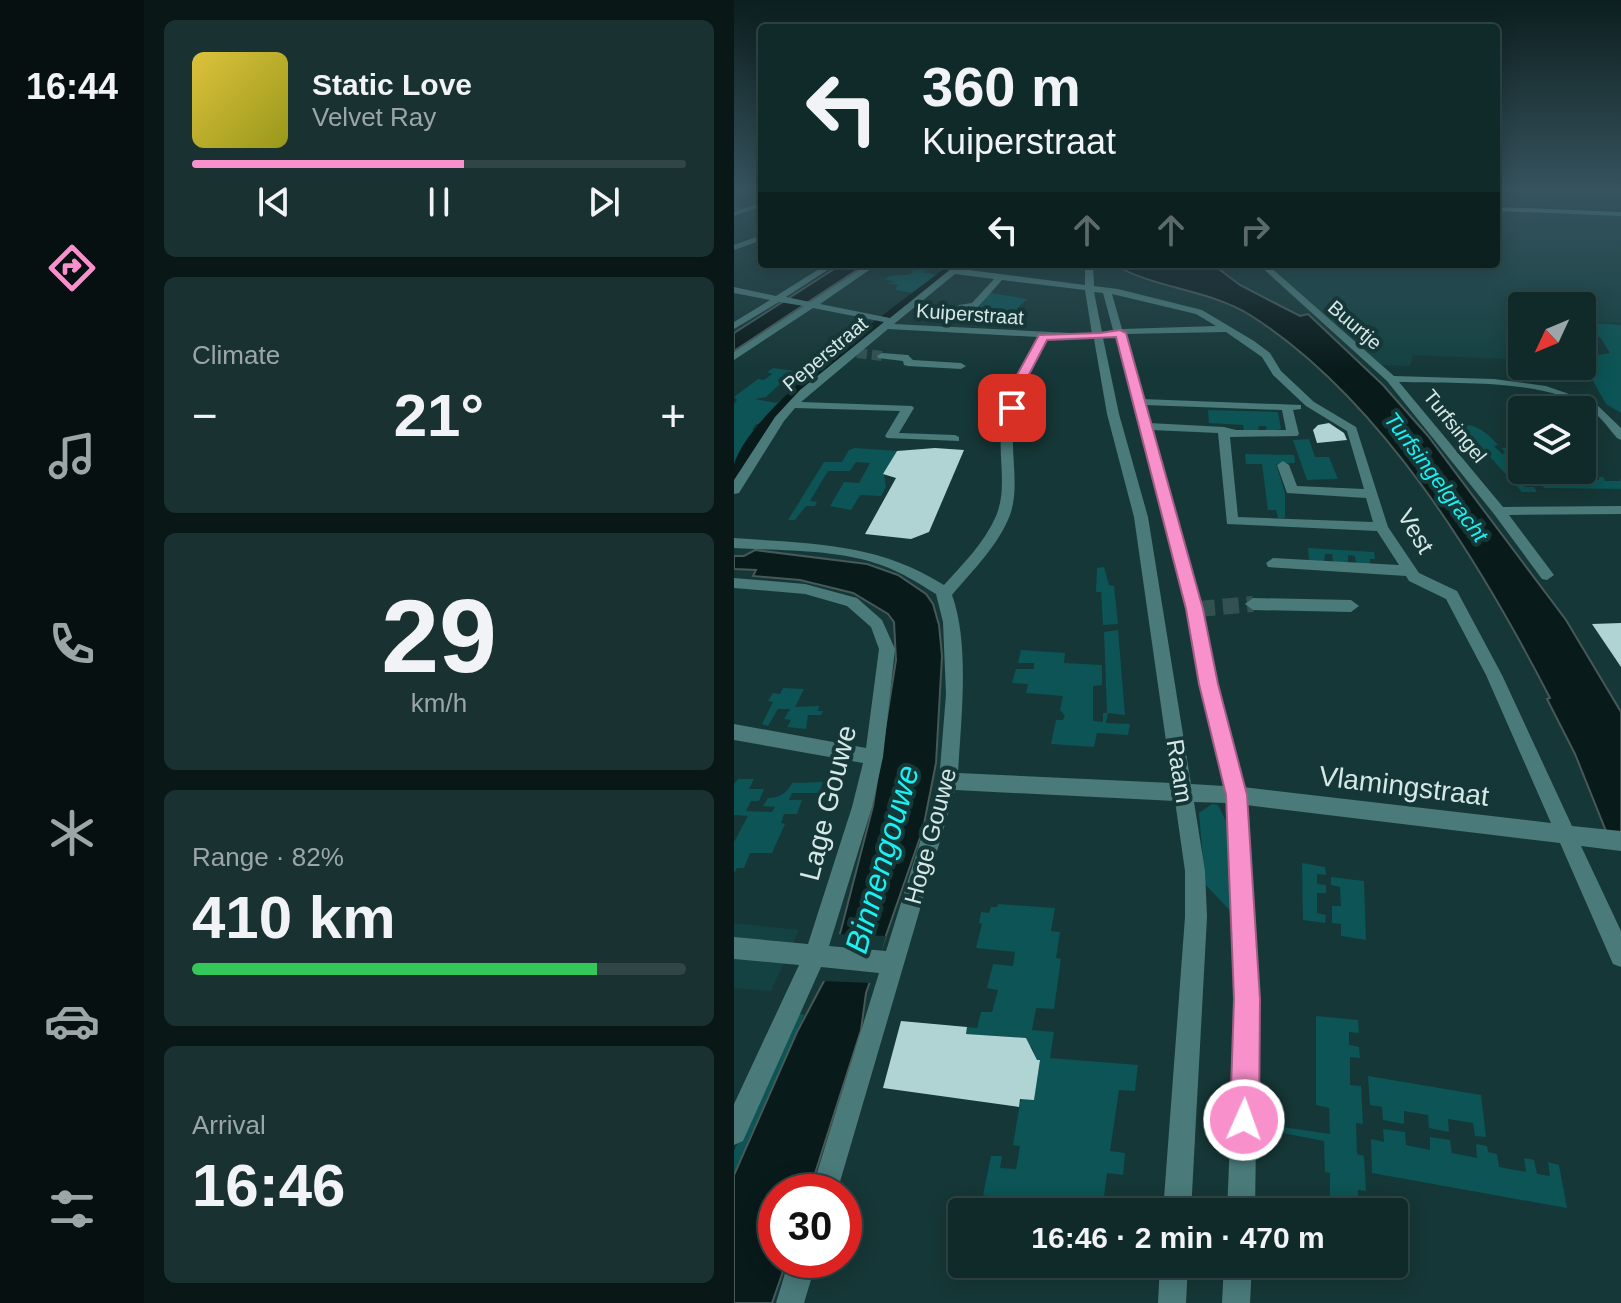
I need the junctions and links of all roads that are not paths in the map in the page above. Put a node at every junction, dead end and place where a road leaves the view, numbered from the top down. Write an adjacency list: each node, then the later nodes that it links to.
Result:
1 (827, 268): 10 (street)
2 (868, 268): 11 (street)
3 (957, 268): 6 (street, Peperstraat)
4 (1091, 268): 9 (street)
5 (1266, 268): 22 (street, Buurtje)
6 (953, 271): 7 (street, Vest); 13 (street, Peperstraat)
7 (1000, 277): 9 (street, Vest); 12 (street)
8 (734, 290): 10 (street, Kuiperstraat)
9 (1099, 290): 15 (street, Vest); 16 (street, Raam); 18 (street, Raam)
10 (781, 300): 11 (street, Kuiperstraat); 14 (street)
11 (806, 306): 13 (street, Kuiperstraat); 20 (street)
12 (962, 307)
13 (887, 322): 17 (street, Kuiperstraat); 25 (street, Peperstraat)
14 (734, 326)
15 (1230, 329): 16 (street); 24 (street, Vest)
16 (1120, 333): 18 (street); 23 (street, Raam)
17 (1043, 337): 18 (street, Kuiperstraat); 46 (street)
18 (1100, 337): 38 (street, Raam)
19 (882, 356): 21 (street)
20 (734, 357)
21 (961, 366)
22 (1391, 379): 27 (street); 37 (street, Turfsingel)
23 (1140, 402): 26 (street); 29 (street, Raam)
24 (1310, 404): 26 (street); 35 (street, Vest)
25 (792, 405): 32 (street); 34 (street, Peperstraat)
26 (1287, 409): 30 (street)
27 (1604, 415): 28 (street); 31 (street)
28 (1621, 416)
29 (1145, 426): 30 (street); 39 (street, Raam)
30 (1224, 430): 40 (street)
31 (1621, 436)
32 (955, 439)
33 (1283, 465): 35 (street)
34 (734, 490)
35 (1373, 494): 40 (street, Vest)
36 (1621, 510): 37 (street)
37 (1499, 511): 44 (street, Turfsingel)
38 (1141, 517): 39 (street); 52 (street, Raam)
39 (1172, 521): 53 (street, Raam)
40 (1381, 527): 43 (street, Vest)
41 (734, 543): 46 (street)
42 (1273, 563): 43 (street)
43 (1409, 571): 54 (street, Vest)
44 (1547, 575)
45 (734, 583): 50 (street, Lage Gouwe)
46 (944, 594): 51 (street, Hoge Gouwe)
47 (1253, 604): 48 (street)
48 (1351, 606)
49 (734, 732): 50 (street)
50 (874, 757): 57 (street, Lage Gouwe)
51 (948, 781): 52 (street, Vlamingstraat); 59 (street, Hoge Gouwe)
52 (1184, 792): 53 (street, Vlamingstraat); 62 (street, Raam)
53 (1236, 795): 54 (street, Vlamingstraat); 63 (street, Raam)
54 (1565, 832): 55 (street, Vlamingstraat); 58 (street, Vest)
55 (1620, 841)
56 (734, 948): 57 (street)
57 (822, 956): 59 (street); 60 (street, Lage Gouwe)
58 (1621, 956)
59 (887, 962): 61 (street, Hoge Gouwe)
60 (734, 1132)
61 (829, 1174)
62 (1178, 1198)
63 (1241, 1198)
64 (798, 1278): 67 (street)
65 (1173, 1278): 68 (street)
66 (1237, 1278): 69 (street)
67 (790, 1303)
68 (1172, 1303)
69 (1236, 1303)

